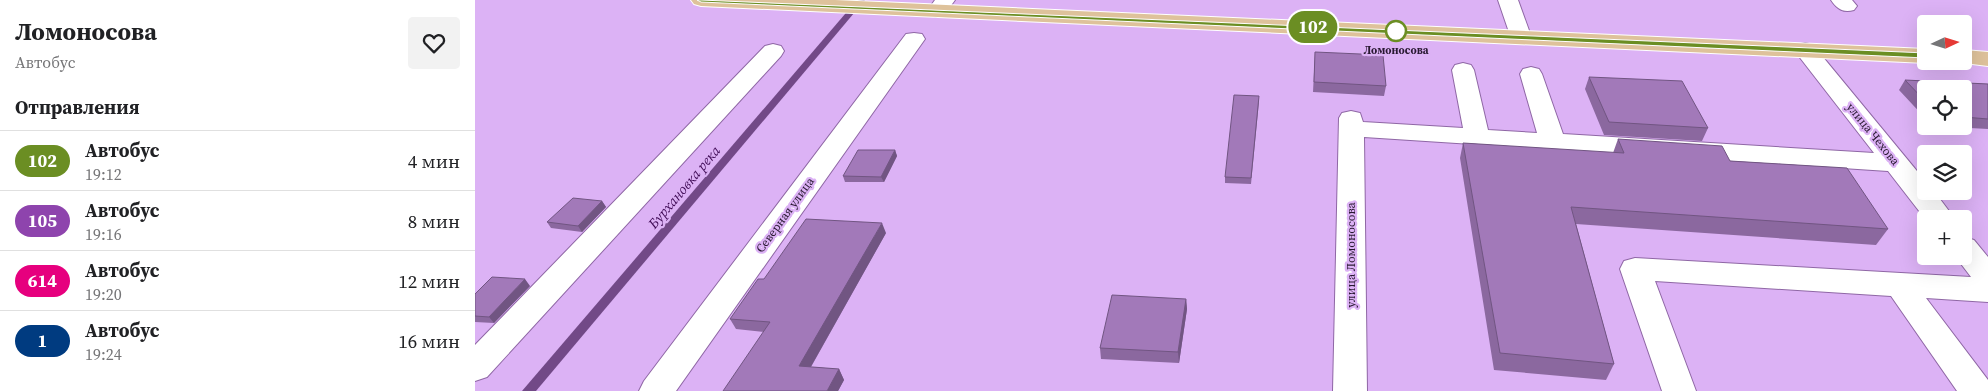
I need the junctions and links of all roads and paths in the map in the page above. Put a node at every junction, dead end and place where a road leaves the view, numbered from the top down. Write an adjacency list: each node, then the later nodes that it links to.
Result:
1 (701, 0): 3 (main road)
2 (1508, 0): 4 (street)
3 (941, 5): 4 (main road)
4 (1520, 36): 6 (main road)
5 (914, 39): 22 (street, Северная улица)
6 (1805, 50): 8 (main road); 15 (street, улица Чехова)
7 (773, 51): 21 (street)
8 (1917, 56)
9 (1973, 58): 10 (main road)
10 (1988, 59)
11 (1463, 70): 13 (street)
12 (1531, 74): 14 (street)
13 (1477, 137): 14 (street); 23 (street, улица Ломоносова)
14 (1553, 142): 15 (street)
15 (1896, 163): 16 (street, улица Чехова)
16 (1934, 210)
17 (1972, 257): 18 (street)
18 (1988, 278)
19 (1901, 285): 20 (street); 24 (street); 25 (street)
20 (1988, 290)
21 (475, 367)
22 (656, 391)
23 (1350, 391)
24 (1679, 391)
25 (1976, 391)

